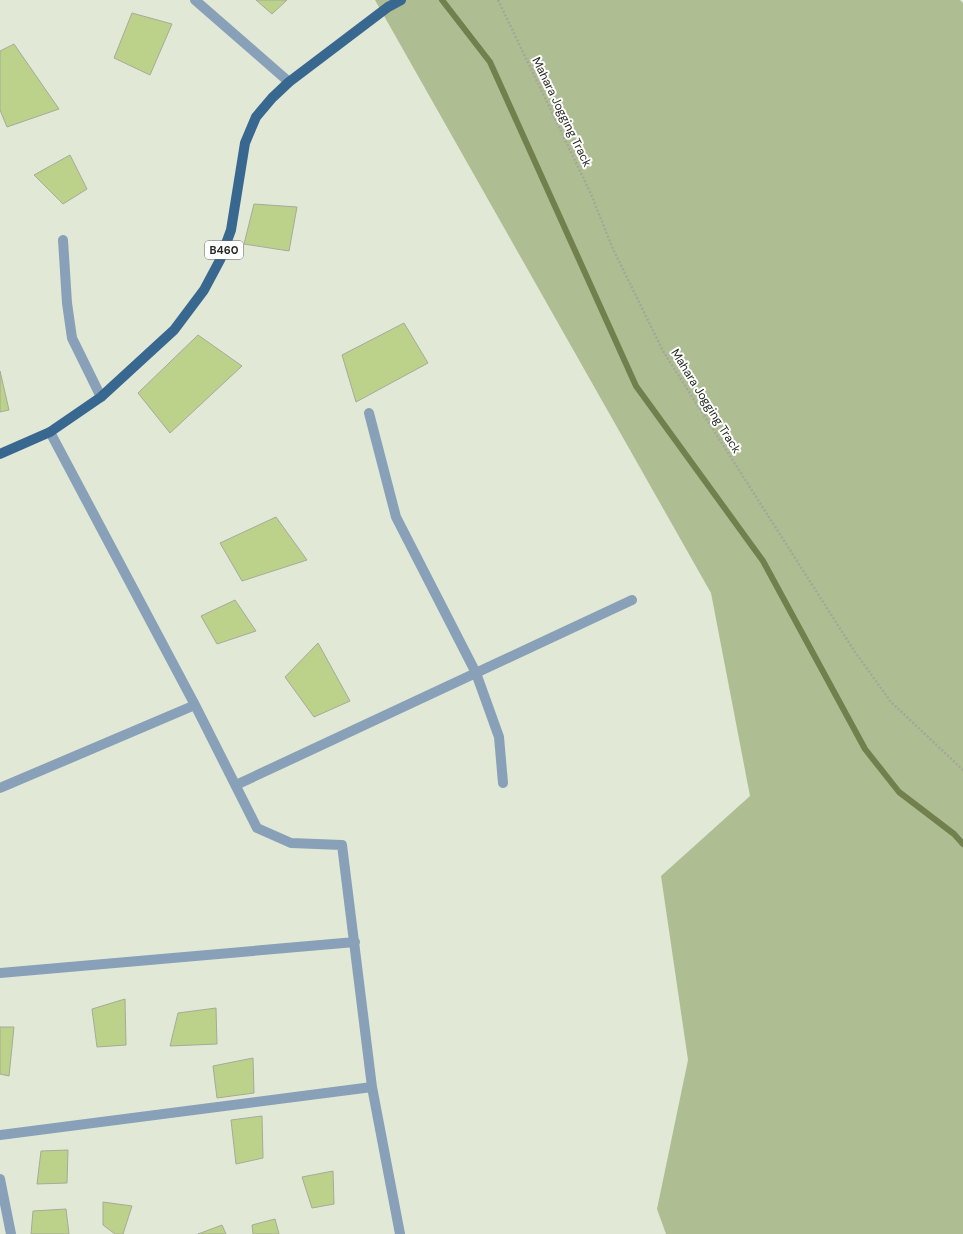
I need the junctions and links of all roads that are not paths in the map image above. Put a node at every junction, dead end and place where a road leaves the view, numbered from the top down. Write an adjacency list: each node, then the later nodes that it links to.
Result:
1 (195, 0): 3 (street)
2 (401, 0): 3 (main road, B460)
3 (289, 82): 5 (main road, B460)
4 (63, 240): 5 (street)
5 (101, 397): 7 (main road, B460)
6 (369, 413): 10 (street)
7 (50, 432): 8 (main road, B460); 11 (street)
8 (0, 454)
9 (632, 600): 10 (street)
10 (476, 673): 12 (street); 13 (street)
11 (195, 705): 13 (street); 14 (street)
12 (503, 783)
13 (236, 785): 15 (street)
14 (0, 788)
15 (355, 942): 16 (street); 17 (street)
16 (0, 973)
17 (372, 1087): 18 (street); 21 (street)
18 (0, 1135)
19 (0, 1179): 20 (street)
20 (11, 1234)
21 (400, 1234)

